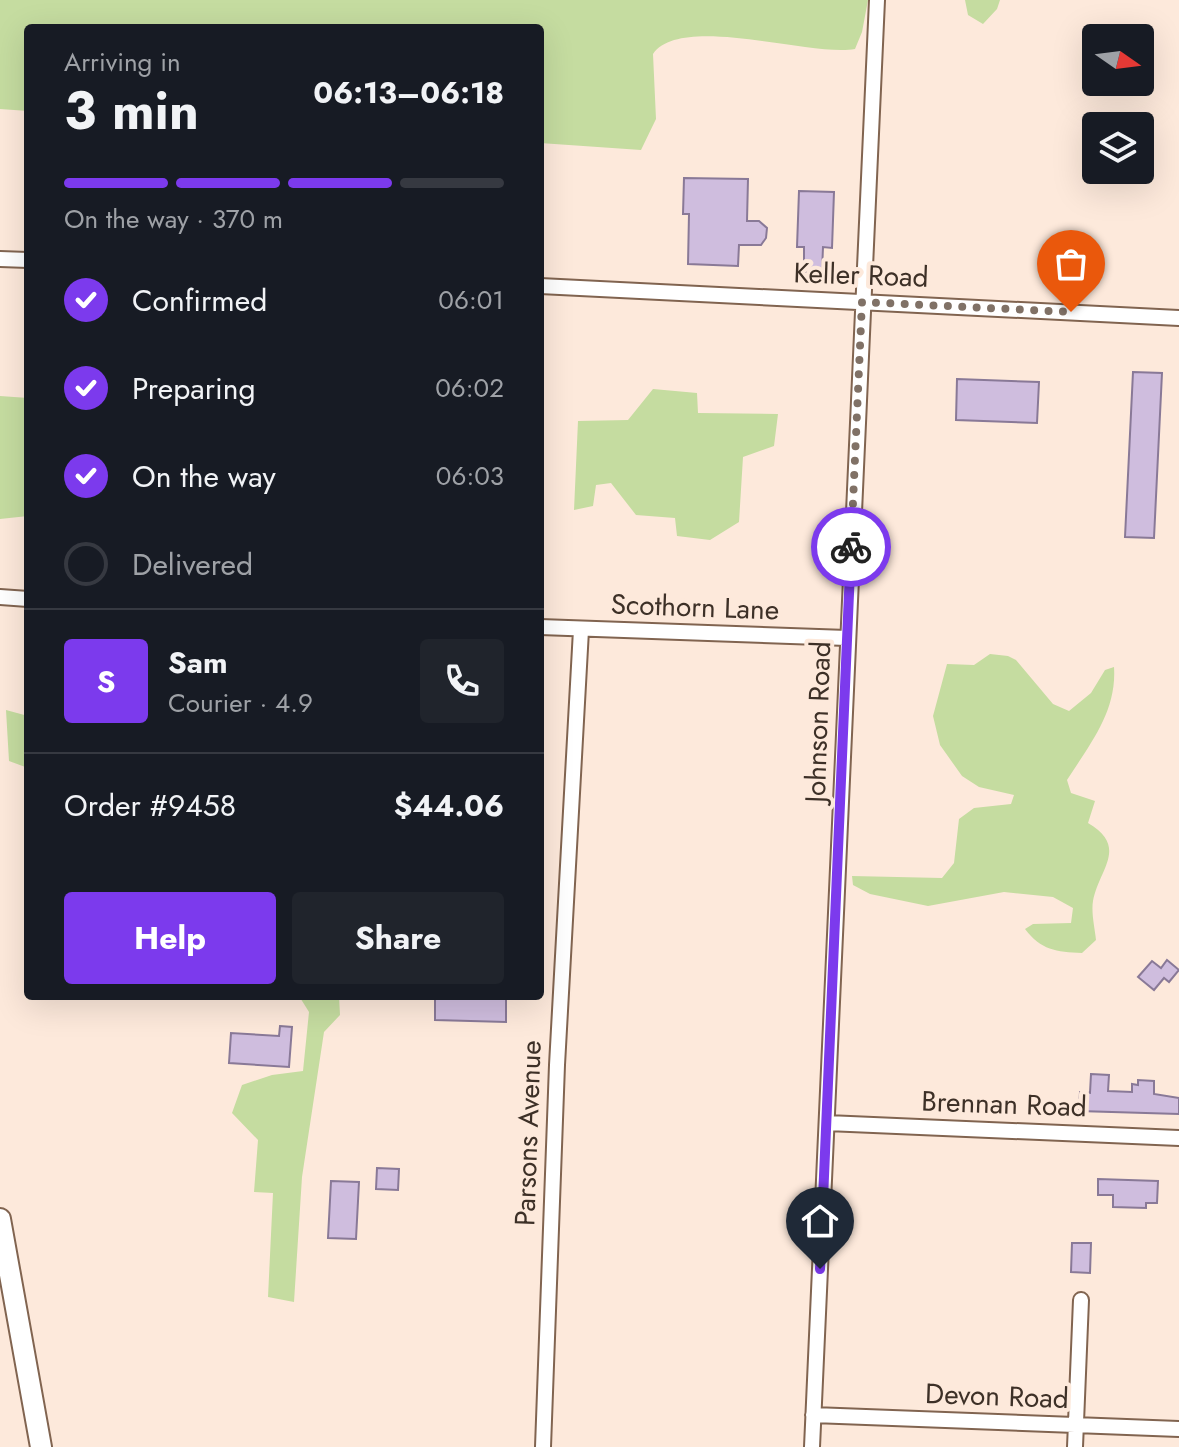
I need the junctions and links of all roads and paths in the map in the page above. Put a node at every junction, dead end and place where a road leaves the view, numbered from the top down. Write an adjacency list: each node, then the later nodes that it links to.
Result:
1 (877, 0): 5 (street, Johnson Road)
2 (0, 259): 3 (street)
3 (24, 260)
4 (544, 286): 5 (street, Keller Road)
5 (862, 302): 6 (street, Keller Road); 11 (street, Johnson Road)
6 (1179, 318)
7 (0, 597): 8 (street)
8 (24, 599)
9 (544, 627): 10 (street, Scothorn Lane)
10 (581, 630): 11 (street, Scothorn Lane); 20 (street, Parsons Avenue)
11 (847, 638): 12 (street, Johnson Road)
12 (827, 1123): 13 (street, Brennan Road); 16 (street, Johnson Road)
13 (1179, 1138)
14 (0, 1219): 19 (street)
15 (1081, 1300): 17 (street)
16 (813, 1415): 17 (street, Devon Road); 21 (street, Johnson Road)
17 (1076, 1425): 18 (street, Devon Road); 22 (street)
18 (1179, 1429)
19 (41, 1447)
20 (543, 1447)
21 (812, 1447)
22 (1075, 1447)

